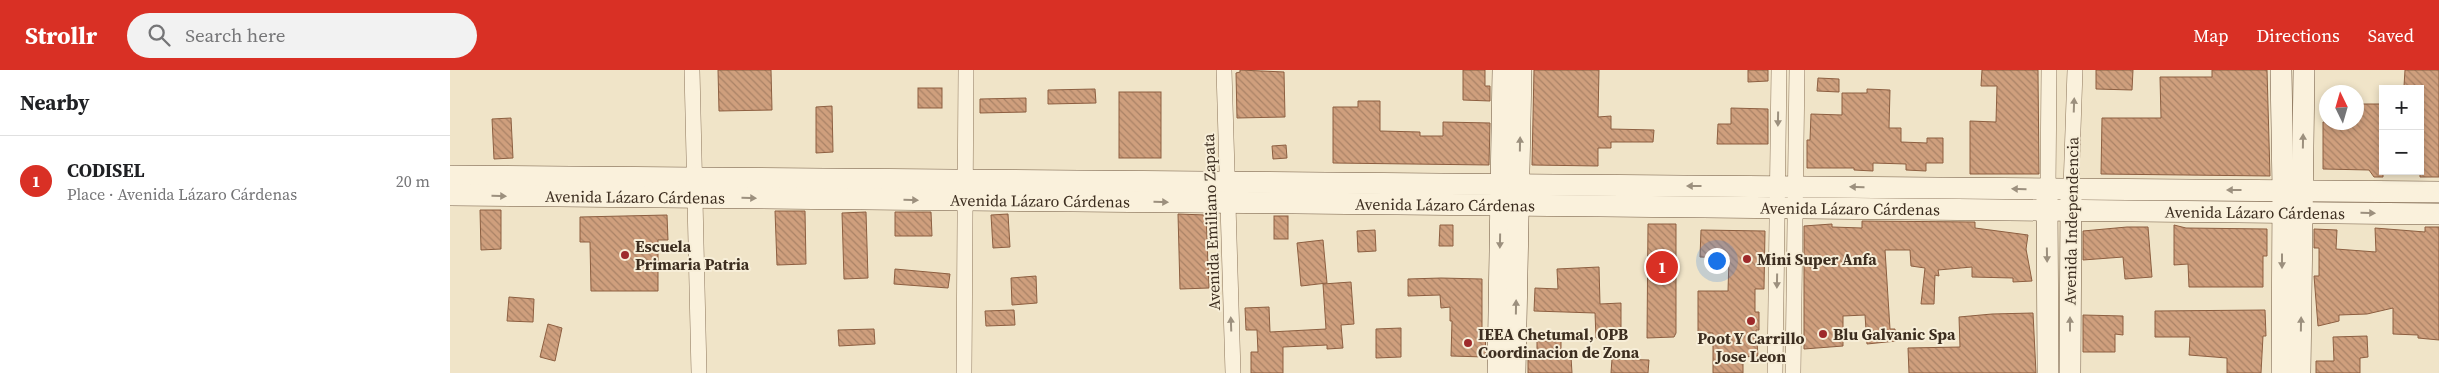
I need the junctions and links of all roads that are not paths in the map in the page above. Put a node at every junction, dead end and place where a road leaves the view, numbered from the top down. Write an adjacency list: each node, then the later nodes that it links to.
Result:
1 (692, 70): 14 (street)
2 (966, 70): 17 (street)
3 (1224, 70): 19 (street, Avenida Emiliano Zapata)
4 (1503, 70): 22 (main road)
5 (1521, 70): 22 (main road, one-way to 5)
6 (1779, 70): 13 (street, one-way to 13)
7 (1797, 70): 13 (street)
8 (2049, 70): 15 (street, Avenida Independencia)
9 (2075, 70): 16 (street, Avenida Independencia, one-way to 9)
10 (2281, 76): 11 (main road); 18 (main road)
11 (2304, 76): 18 (main road, one-way to 11)
12 (450, 176): 14 (main road, Avenida Lázaro Cárdenas)
13 (1786, 187): 15 (main road, Avenida Lázaro Cárdenas, one-way to 13); 22 (main road, Avenida Lázaro Cárdenas, one-way to 22); 23 (street)
14 (695, 188): 17 (main road, Avenida Lázaro Cárdenas); 21 (main road, Avenida Lázaro Cárdenas, one-way to 14); 28 (street)
15 (2048, 189): 16 (main road, Avenida Lázaro Cárdenas); 24 (main road, Avenida Independencia)
16 (2071, 189): 18 (main road, Avenida Lázaro Cárdenas, one-way to 16); 25 (main road, Avenida Independencia)
17 (966, 190): 19 (main road, Avenida Lázaro Cárdenas); 29 (street)
18 (2293, 190): 20 (main road, Avenida Lázaro Cárdenas); 26 (main road)
19 (1227, 192): 22 (main road, Avenida Lázaro Cárdenas); 30 (street, Avenida Emiliano Zapata, one-way to 19)
20 (2439, 192)
21 (450, 195)
22 (1510, 195): 23 (main road, Avenida Lázaro Cárdenas); 31 (main road, one-way to 31); 32 (main road, one-way to 22)
23 (1786, 208): 24 (main road, Avenida Lázaro Cárdenas); 33 (street, one-way to 33); 34 (street)
24 (2046, 211): 25 (main road, Avenida Lázaro Cárdenas); 35 (main road, Avenida Independencia, one-way to 35)
25 (2070, 211): 26 (main road, Avenida Lázaro Cárdenas); 36 (main road, Avenida Independencia, one-way to 25)
26 (2292, 213): 27 (main road, Avenida Lázaro Cárdenas, one-way to 27); 37 (main road, one-way to 37); 38 (main road, one-way to 26)
27 (2439, 214)
28 (699, 373)
29 (964, 373)
30 (1233, 373)
31 (1498, 373)
32 (1515, 373)
33 (1775, 373)
34 (1793, 373)
35 (2048, 373)
36 (2070, 373)
37 (2282, 373)
38 (2300, 373)

